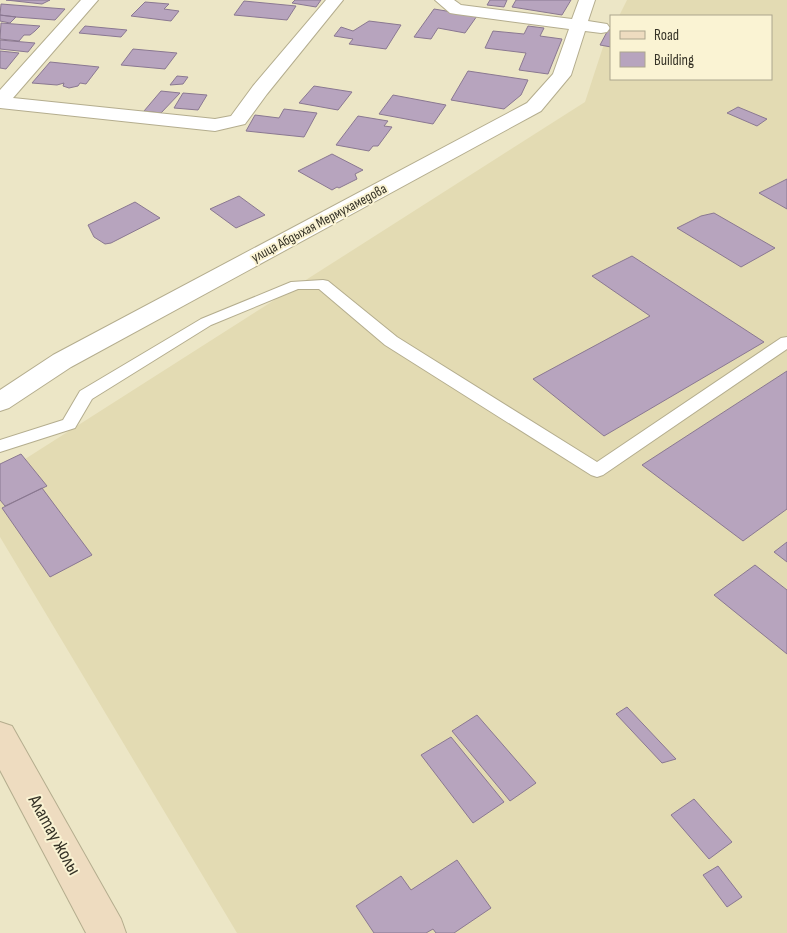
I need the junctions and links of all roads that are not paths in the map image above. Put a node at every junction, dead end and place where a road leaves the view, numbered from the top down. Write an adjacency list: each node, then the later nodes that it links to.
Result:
1 (90, 0): 7 (street)
2 (335, 0): 7 (street)
3 (443, 0): 5 (street)
4 (588, 0): 5 (street, улица Абдыхая Мермухамедова)
5 (578, 26): 6 (street); 9 (street, улица Абдыхая Мермухамедова)
6 (601, 28)
7 (0, 101)
8 (787, 342): 10 (lane)
9 (0, 402)
10 (0, 446)
11 (0, 737): 12 (main road, Алатау жолы)
12 (108, 933)

